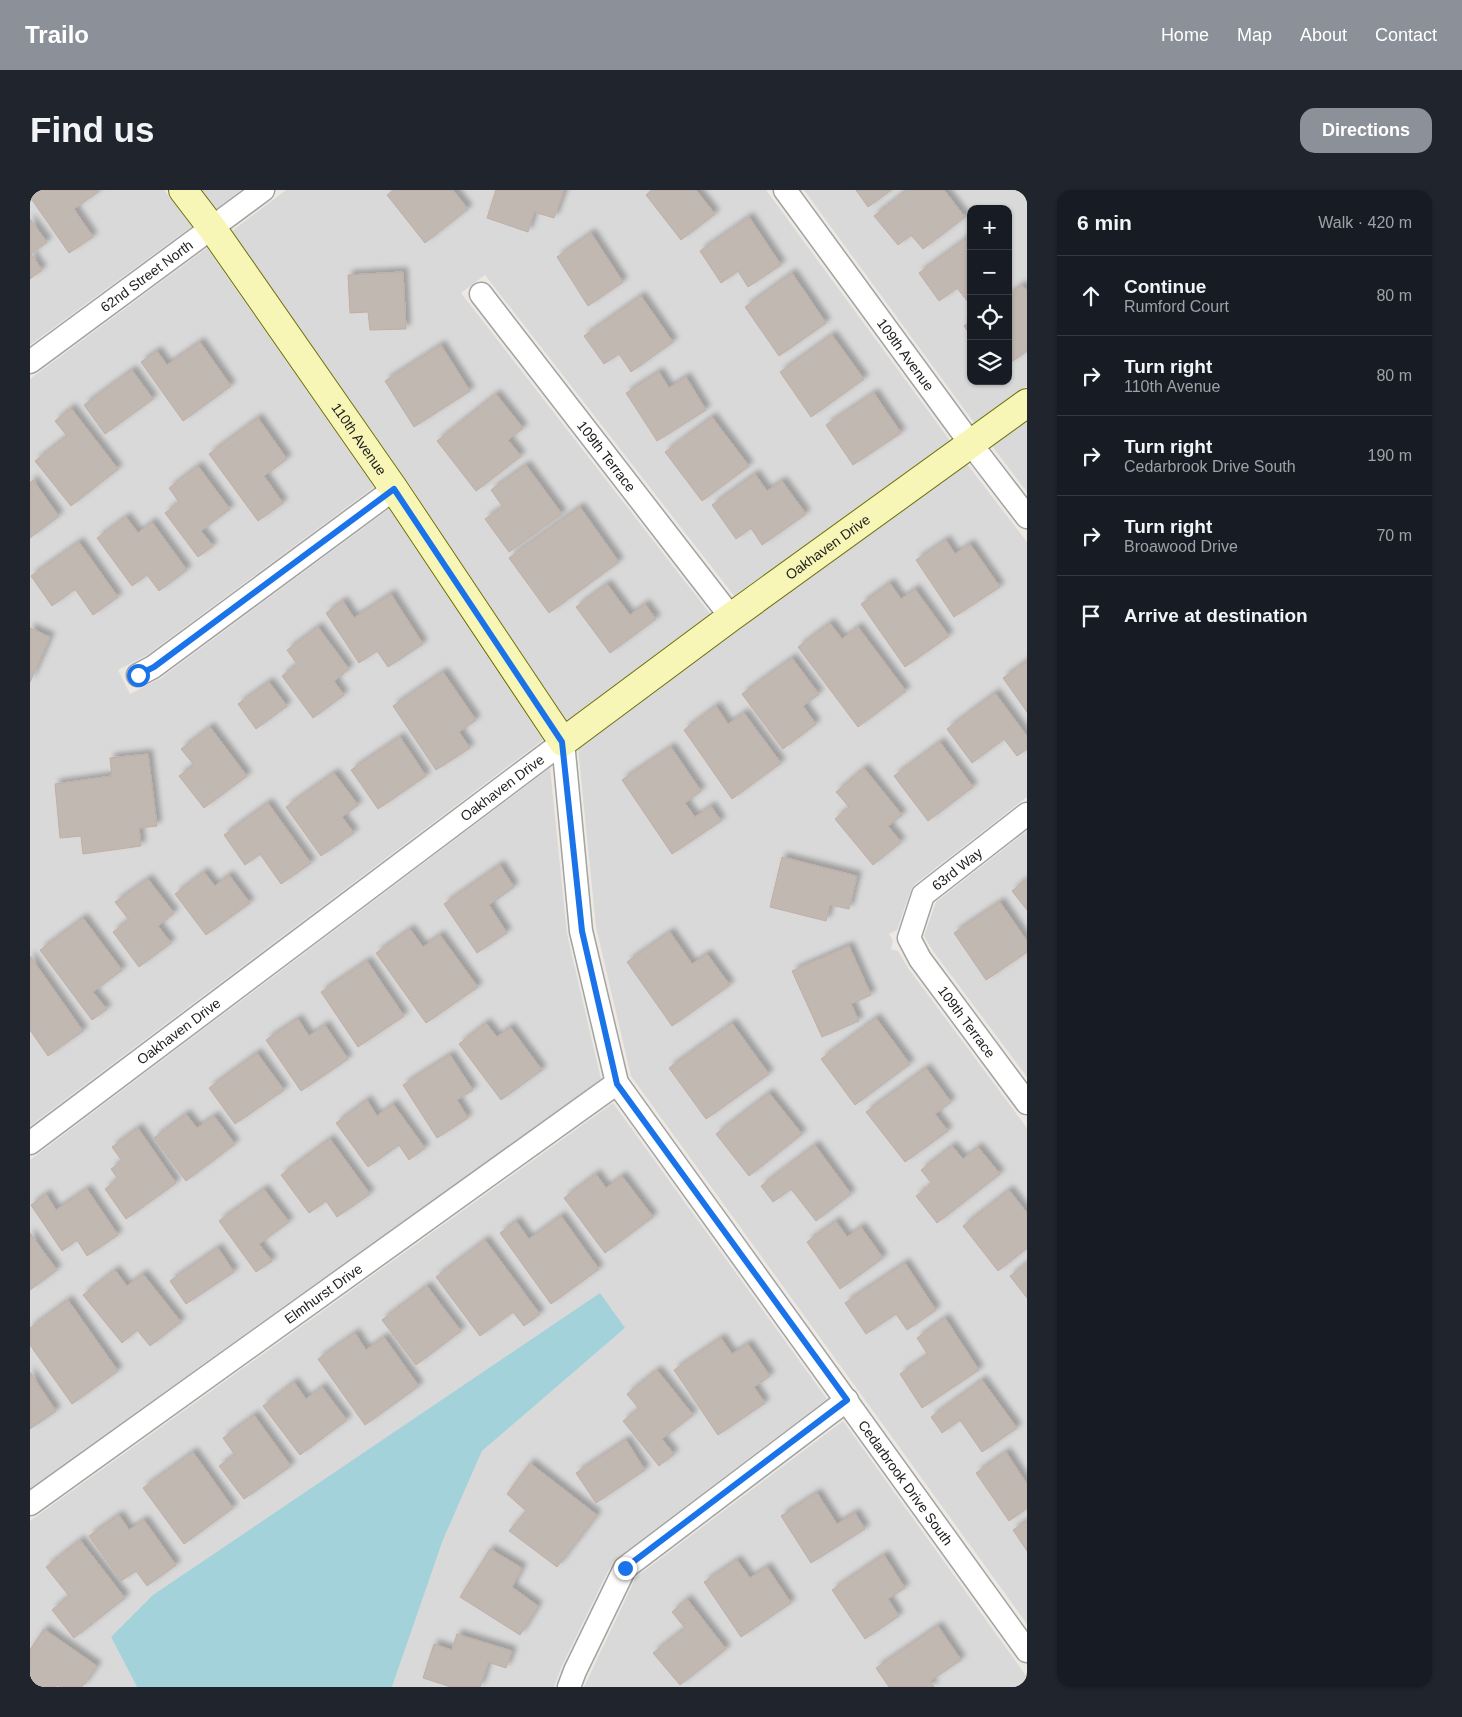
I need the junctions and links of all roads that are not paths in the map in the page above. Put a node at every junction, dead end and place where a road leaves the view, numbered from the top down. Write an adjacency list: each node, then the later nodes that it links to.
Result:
1 (183, 190): 4 (street, 110th Avenue)
2 (263, 190): 4 (street, 62nd Street North)
3 (785, 190): 8 (street, 109th Avenue)
4 (212, 228): 6 (street, 62nd Street North); 9 (street, 110th Avenue)
5 (481, 294): 11 (street, 109th Terrace)
6 (30, 362)
7 (1027, 403): 8 (street, Oakhaven Drive)
8 (971, 444): 10 (street, 109th Avenue); 11 (street, Oakhaven Drive)
9 (394, 489): 12 (street); 13 (street, 110th Avenue)
10 (1027, 517)
11 (731, 617): 13 (street, Oakhaven Drive)
12 (138, 675)
13 (562, 742): 16 (street, Cedarbrook Drive South); 18 (street, Oakhaven Drive)
14 (1027, 814): 15 (street, 63rd Way)
15 (909, 938): 17 (street, 109th Terrace)
16 (617, 1084): 19 (street, Cedarbrook Drive South); 20 (street, Elmhurst Drive)
17 (1027, 1103)
18 (30, 1143)
19 (847, 1400): 21 (street, Cedarbrook Drive South); 22 (street)
20 (30, 1504)
21 (1027, 1651)
22 (569, 1687)

